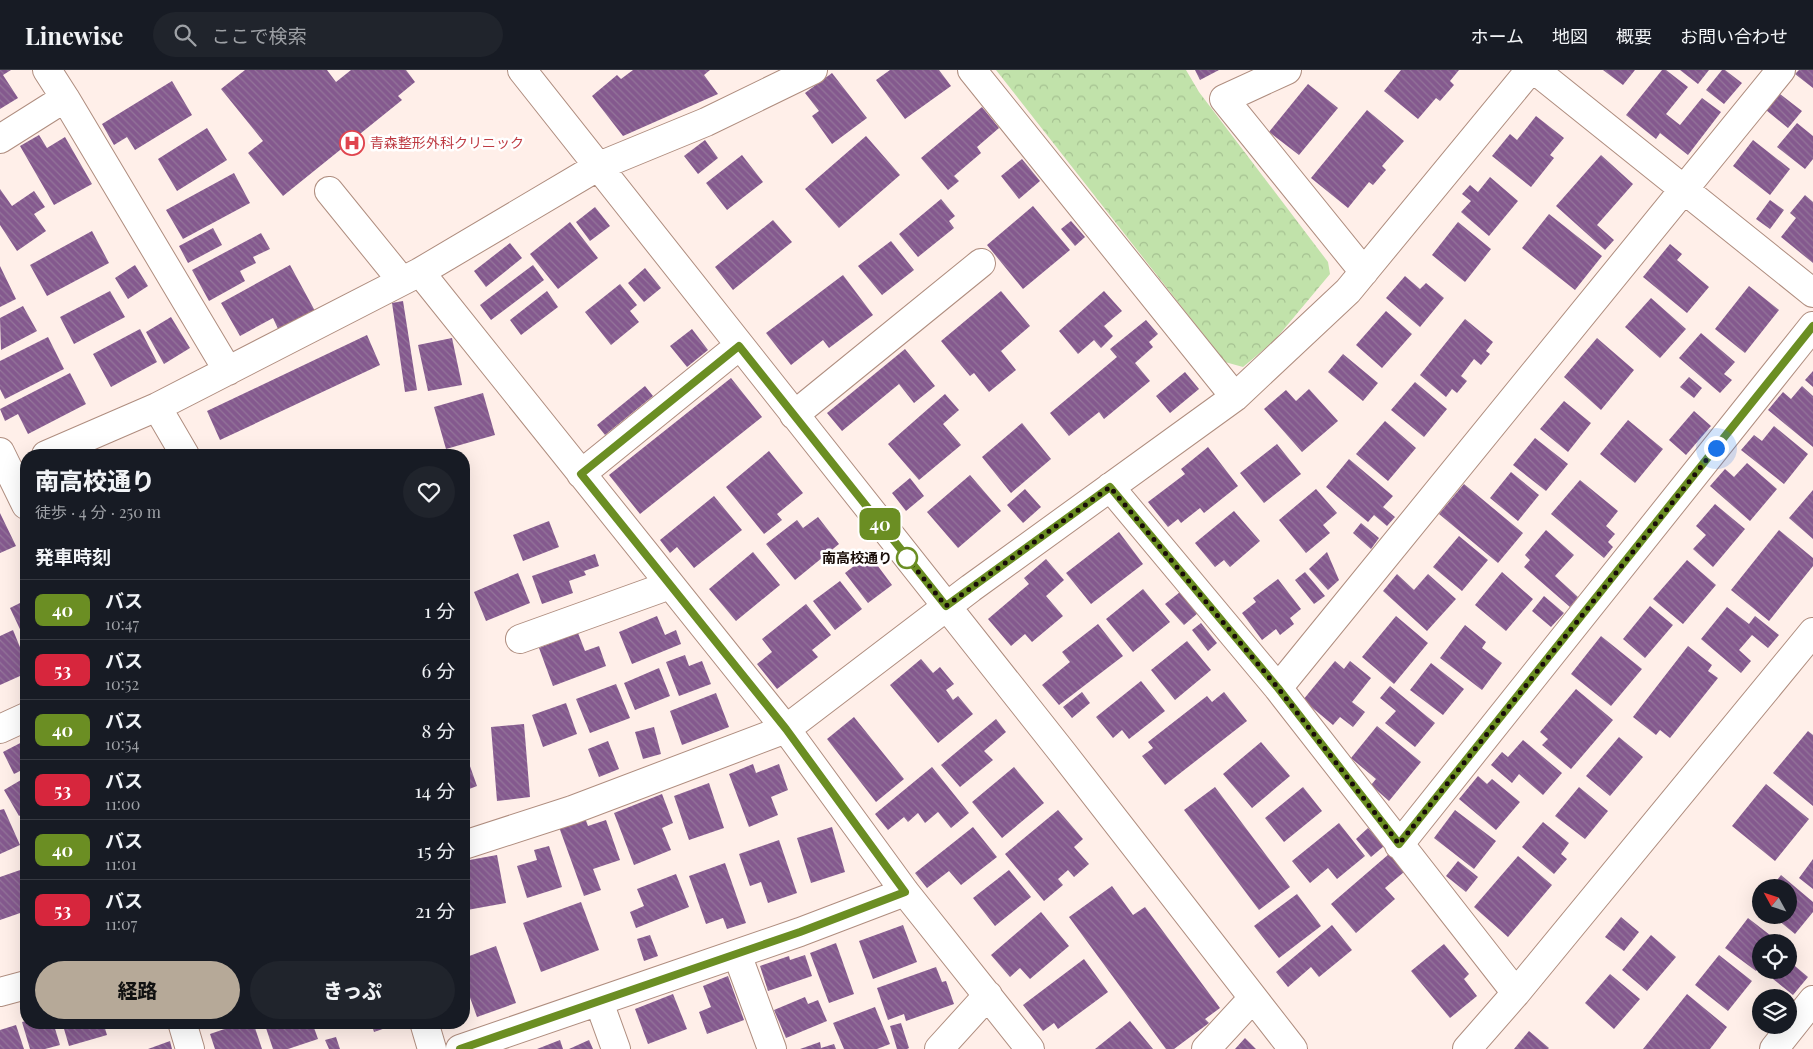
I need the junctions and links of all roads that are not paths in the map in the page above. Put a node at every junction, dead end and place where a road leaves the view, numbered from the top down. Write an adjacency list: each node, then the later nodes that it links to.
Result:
1 (47, 70): 9 (street)
2 (522, 70): 11 (street)
3 (972, 70): 21 (street)
4 (1287, 70): 15 (street)
5 (1530, 70): 15 (street)
6 (1535, 70): 12 (street)
7 (1781, 70): 12 (street)
8 (800, 73): 11 (street)
9 (65, 98): 10 (street); 20 (street)
10 (0, 139)
11 (599, 166): 16 (street); 19 (street)
12 (1684, 190): 17 (street); 34 (street)
13 (328, 191): 16 (street)
14 (981, 263): 23 (street)
15 (1364, 272): 21 (street)
16 (411, 276): 20 (street); 27 (street)
17 (1813, 293)
18 (1813, 326): 39 (street)
19 (739, 346): 23 (street); 27 (street)
20 (228, 371): 22 (street)
21 (1235, 397): 28 (street)
22 (157, 407): 24 (street); 25 (street)
23 (794, 415): 31 (street)
24 (60, 449)
25 (182, 449)
26 (9, 466): 29 (street)
27 (581, 474): 30 (street)
28 (1110, 487): 31 (street); 34 (street)
29 (20, 491)
30 (670, 585): 33 (street); 37 (street)
31 (946, 606): 37 (street); 46 (street)
32 (1813, 632): 44 (street)
33 (520, 639)
34 (1278, 688): 39 (street)
35 (20, 720): 36 (street)
36 (0, 729)
37 (786, 729): 38 (street); 40 (street)
38 (470, 843)
39 (1399, 844): 44 (street)
40 (905, 892): 41 (street); 45 (street)
41 (737, 954): 48 (street); 55 (street)
42 (20, 987): 43 (street)
43 (0, 992)
44 (1516, 993): 60 (street)
45 (988, 996): 56 (street); 57 (street)
46 (1253, 998): 58 (street); 59 (street)
47 (1813, 1000): 61 (street)
48 (599, 1002): 53 (street); 54 (street)
49 (184, 1029): 51 (street)
50 (426, 1029): 52 (street)
51 (190, 1049)
52 (432, 1049)
53 (460, 1049)
54 (616, 1049)
55 (772, 1049)
56 (939, 1049)
57 (1030, 1049)
58 (1206, 1049)
59 (1293, 1049)
60 (1467, 1049)
61 (1774, 1049)

